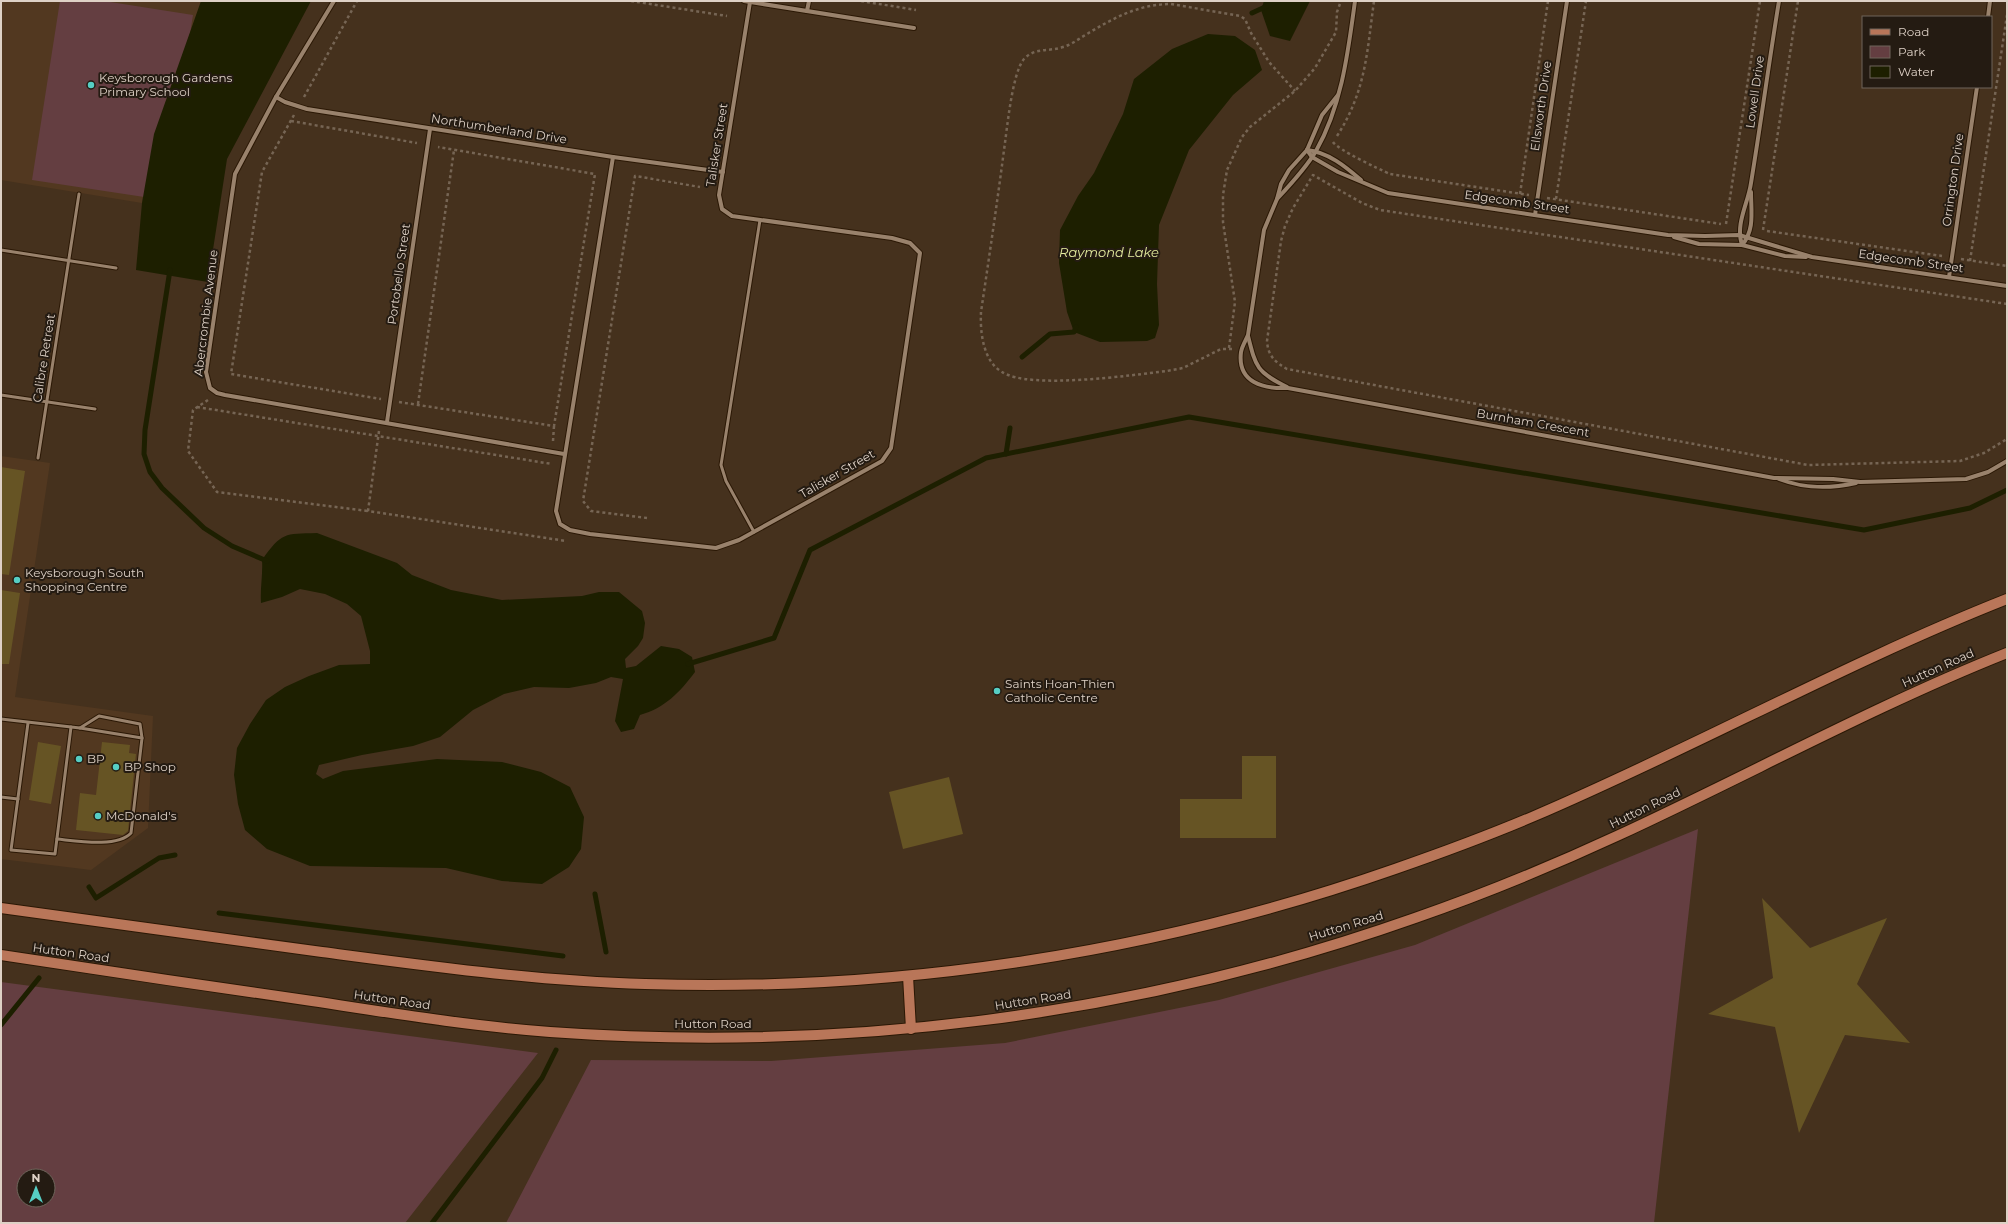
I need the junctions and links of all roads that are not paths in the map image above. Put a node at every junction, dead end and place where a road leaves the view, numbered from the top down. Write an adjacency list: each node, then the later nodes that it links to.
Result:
1 (334, 1): 14 (street, Abercrombie Avenue)
2 (744, 1): 8 (street)
3 (809, 1): 9 (street)
4 (1355, 1): 13 (street, Burnham Crescent)
5 (1567, 1): 25 (street, Ellsworth Drive)
6 (1778, 1): 22 (street, Lowell Drive)
7 (1990, 1): 10 (street)
8 (750, 2): 9 (street); 20 (street, Talisker Street)
9 (807, 11): 11 (street)
10 (1988, 16)
11 (914, 28)
12 (1977, 88): 35 (street, Orrington Drive)
13 (1338, 95): 16 (street, Burnham Crescent); 17 (street, Burnham Crescent)
14 (276, 97): 15 (street, Northumberland Drive); 42 (street, Abercrombie Avenue)
15 (430, 129): 18 (street, Northumberland Drive); 42 (street, Portobello Street)
16 (1307, 150): 17 (street, Edgecomb Street); 19 (street, Edgecomb Street); 24 (street, Burnham Crescent)
17 (1316, 151): 19 (street, Burnham Crescent); 21 (street, Edgecomb Street)
18 (613, 157): 20 (street, Northumberland Drive); 43 (street, Talisker Street)
19 (1312, 157): 21 (street, Edgecomb Street); 24 (street, Burnham Crescent)
20 (723, 172): 26 (street, Talisker Street)
21 (1365, 183): 25 (street, Edgecomb Street)
22 (1751, 186): 28 (street, Lowell Drive); 29 (street, Lowell Drive)
23 (79, 194): 33 (lane, Calibre Retreat)
24 (1277, 199): 37 (street, Burnham Crescent)
25 (1534, 215): 27 (street, Edgecomb Street)
26 (760, 220): 48 (lane); 48 (street, Talisker Street)
27 (1668, 235): 28 (street, Edgecomb Street); 30 (street, Edgecomb Street)
28 (1739, 235): 29 (street, Edgecomb Street); 30 (street, Lowell Drive)
29 (1749, 237): 30 (street, Lowell Drive); 32 (street, Edgecomb Street)
30 (1742, 245): 32 (street, Edgecomb Street)
31 (1, 250): 33 (lane)
32 (1812, 257): 35 (street, Edgecomb Street)
33 (68, 260): 34 (lane); 40 (lane, Calibre Retreat)
34 (116, 268)
35 (1949, 277): 36 (street, Edgecomb Street)
36 (2007, 286)
37 (1248, 335): 38 (street, Burnham Crescent); 38 (street, Burnham Crescent)
38 (1288, 388): 46 (street, Burnham Crescent)
39 (1, 395): 40 (lane)
40 (47, 402): 41 (lane); 44 (lane, Calibre Retreat)
41 (95, 409)
42 (387, 422): 43 (street)
43 (564, 454): 48 (street, Talisker Street)
44 (38, 458)
45 (2007, 461): 47 (street, Burnham Crescent)
46 (1774, 478): 47 (street, Burnham Crescent); 47 (street, Burnham Crescent)
47 (1860, 482)
48 (754, 532)
49 (2006, 603): 61 (main road)
50 (2007, 653): 62 (main road, Hutton Road)
51 (1, 719): 52 (lane)
52 (28, 723): 53 (lane); 57 (lane)
53 (71, 727): 54 (lane); 58 (lane)
54 (80, 728): 55 (lane); 55 (lane)
55 (142, 738): 58 (lane)
56 (1, 797): 57 (lane)
57 (18, 799): 58 (lane)
58 (57, 839)
59 (1, 908): 61 (main road)
60 (1, 955): 62 (main road, Hutton Road)
61 (908, 976): 62 (main road)
62 (911, 1029)

